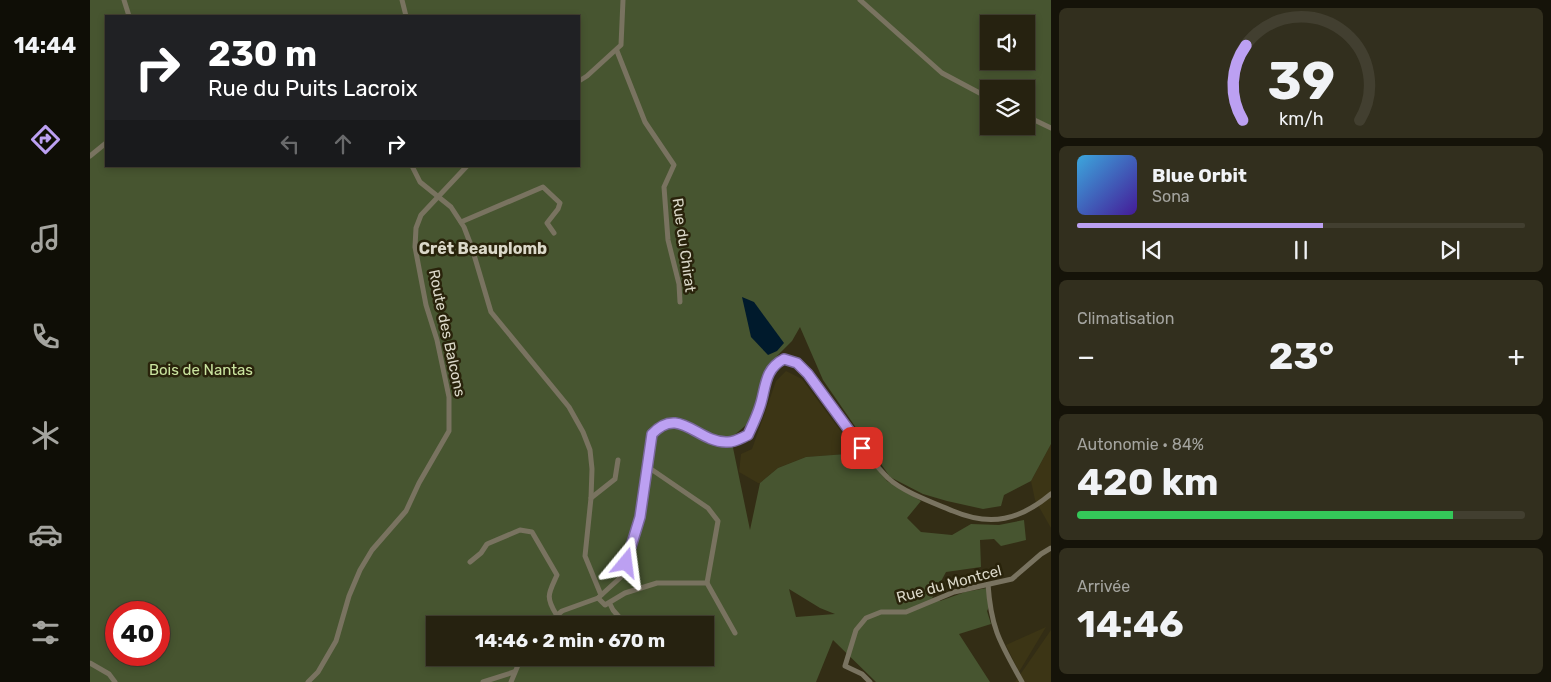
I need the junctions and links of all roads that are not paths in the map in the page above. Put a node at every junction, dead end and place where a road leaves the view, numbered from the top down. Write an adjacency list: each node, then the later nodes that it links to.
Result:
1 (124, 0): 5 (street)
2 (402, 0): 6 (street)
3 (623, 0): 7 (street)
4 (860, 0): 9 (street)
5 (129, 15)
6 (406, 15)
7 (617, 51): 8 (street); 19 (street, Rue du Chirat)
8 (580, 80)
9 (980, 93)
10 (1035, 120): 11 (street)
11 (1051, 128)
12 (105, 144): 13 (street)
13 (90, 156)
14 (412, 167): 16 (street)
15 (466, 167): 16 (street, Route des Balcons)
16 (438, 197): 17 (street); 37 (street, Route des Balcons)
17 (460, 222): 18 (street); 23 (street)
18 (554, 233)
19 (680, 302)
20 (618, 460): 23 (street)
21 (648, 467): 22 (street); 26 (street); 28 (street)
22 (1051, 494)
23 (591, 498): 28 (street)
24 (1051, 548): 27 (street, Rue du Montcel)
25 (470, 562): 30 (street)
26 (707, 583): 29 (street); 32 (street)
27 (988, 584): 40 (street, Rue du Montcel); 41 (street)
28 (599, 596): 29 (street); 30 (street)
29 (610, 604): 31 (street)
30 (556, 614)
31 (618, 616)
32 (735, 633)
33 (90, 663): 36 (street)
34 (517, 666): 35 (street)
35 (514, 672): 38 (street); 39 (street)
36 (115, 682)
37 (308, 682)
38 (483, 682)
39 (511, 682)
40 (870, 682)
41 (1022, 682)

